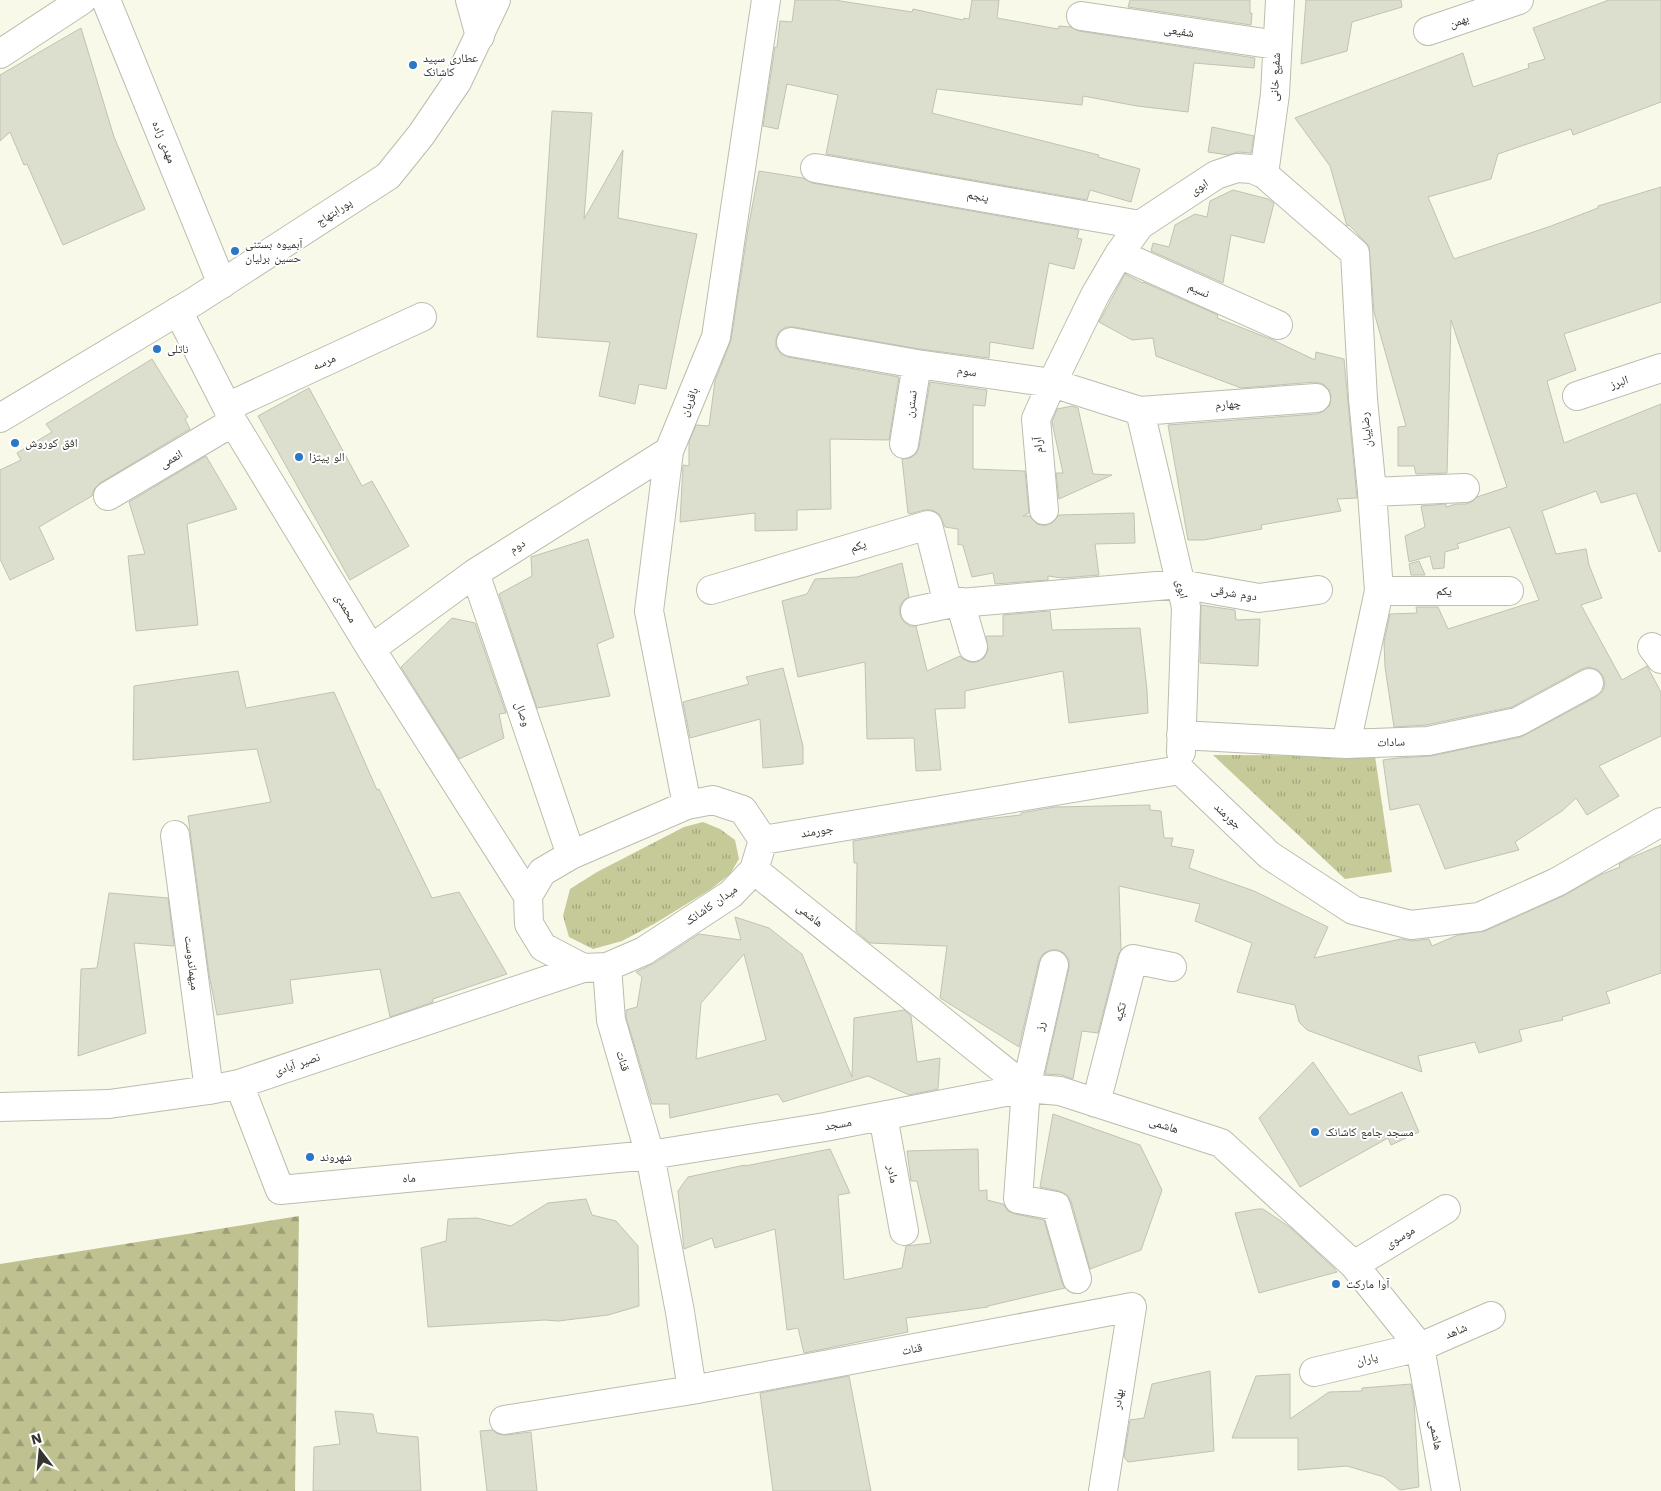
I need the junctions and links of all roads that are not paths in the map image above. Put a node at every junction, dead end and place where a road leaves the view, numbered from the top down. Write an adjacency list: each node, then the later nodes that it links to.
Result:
1 (82, 0): 12 (street)
2 (106, 0): 17 (street, مهدی زاده)
3 (470, 0): 10 (street)
4 (496, 0): 10 (street, پورابتهاج)
5 (766, 0): 31 (street, باقریان)
6 (1280, 0): 11 (street, شفیع خانی)
7 (1519, 0): 9 (street, بهمن)
8 (1081, 16): 11 (street, شفیعی)
9 (1428, 32)
10 (480, 36): 17 (street, پورابتهاج)
11 (1276, 45): 13 (street, شفیع خانی)
12 (0, 54)
13 (1266, 164): 15 (street, ابوی); 33 (street, رضاییان)
14 (815, 168): 15 (street, پنجم)
15 (1140, 225): 16 (street, ابوی)
16 (1119, 254): 20 (street, نسیم); 24 (street, ابوی)
17 (222, 284): 18 (street, پورابتهاج)
18 (178, 311): 28 (street, محمدی); 29 (street, پورابتهاج)
19 (422, 317): 28 (street, مرسه)
20 (1278, 325)
21 (791, 342): 22 (street, سوم)
22 (917, 364): 24 (street, سوم); 30 (street, نسترن)
23 (1661, 368): 25 (street, البرز)
24 (1052, 383): 27 (street, سوم); 35 (street, آرام)
25 (1577, 396)
26 (1316, 398): 27 (street, چهارم)
27 (1140, 411): 37 (street, ابوی)
28 (230, 414): 34 (street, انعمی); 45 (street, محمدی)
29 (0, 418)
30 (904, 444)
31 (668, 451): 36 (street, دوم); 50 (street, باقریان)
32 (1465, 488): 33 (street)
33 (1372, 492): 40 (street, رضاییان)
34 (108, 496)
35 (1044, 510)
36 (475, 573): 45 (street, دوم); 54 (street, وصال)
37 (1180, 584): 39 (street, دوم شرقی); 42 (street); 47 (street, ابوی)
38 (710, 590): 42 (street, یکم)
39 (1318, 590)
40 (1379, 591): 41 (street, یکم); 48 (street, رضاییان)
41 (1509, 591)
42 (954, 603): 43 (street); 44 (street)
43 (915, 611)
44 (973, 647)
45 (371, 649): 56 (street, محمدی)
46 (1589, 683): 48 (street, سادات)
47 (1181, 734): 48 (street, سادات); 49 (street, ابوی)
48 (1346, 744)
49 (1180, 770): 51 (street, جورمند); 53 (street, جورمند)
50 (687, 805): 53 (street); 54 (street)
51 (1661, 822)
52 (175, 835): 62 (street, میهماندوست)
53 (762, 840): 55 (street, میدان کاشانک)
54 (571, 855): 56 (street)
55 (754, 870): 58 (street, میدان کاشانک); 61 (street, هاشمی)
56 (528, 896): 58 (street)
57 (1054, 964): 61 (street, رز)
58 (595, 967): 60 (street, نصیر آبادی); 66 (street, قنات)
59 (1172, 967): 63 (street, تکیه)
60 (238, 1084): 62 (street, نصیر آبادی); 66 (street, ماه)
61 (1026, 1088): 63 (street, هاشمی); 65 (street, مسجد); 70 (street, رز)
62 (209, 1090): 64 (street, نصیر آبادی)
63 (1096, 1103): 69 (street, هاشمی)
64 (0, 1107)
65 (883, 1116): 66 (street, مسجد); 68 (street, مادر)
66 (650, 1155): 75 (street, قنات)
67 (1446, 1209): 69 (street, موسوی)
68 (904, 1231)
69 (1354, 1265): 73 (street, هاشمی)
70 (1077, 1279)
71 (1132, 1307): 75 (street, قنات); 77 (street, بهادر)
72 (1491, 1316): 73 (street, شاهد)
73 (1420, 1346): 74 (street, یاران); 78 (street, هاشمی)
74 (1314, 1372)
75 (692, 1390): 76 (street, قنات)
76 (504, 1420)
77 (1103, 1491)
78 (1446, 1491)

